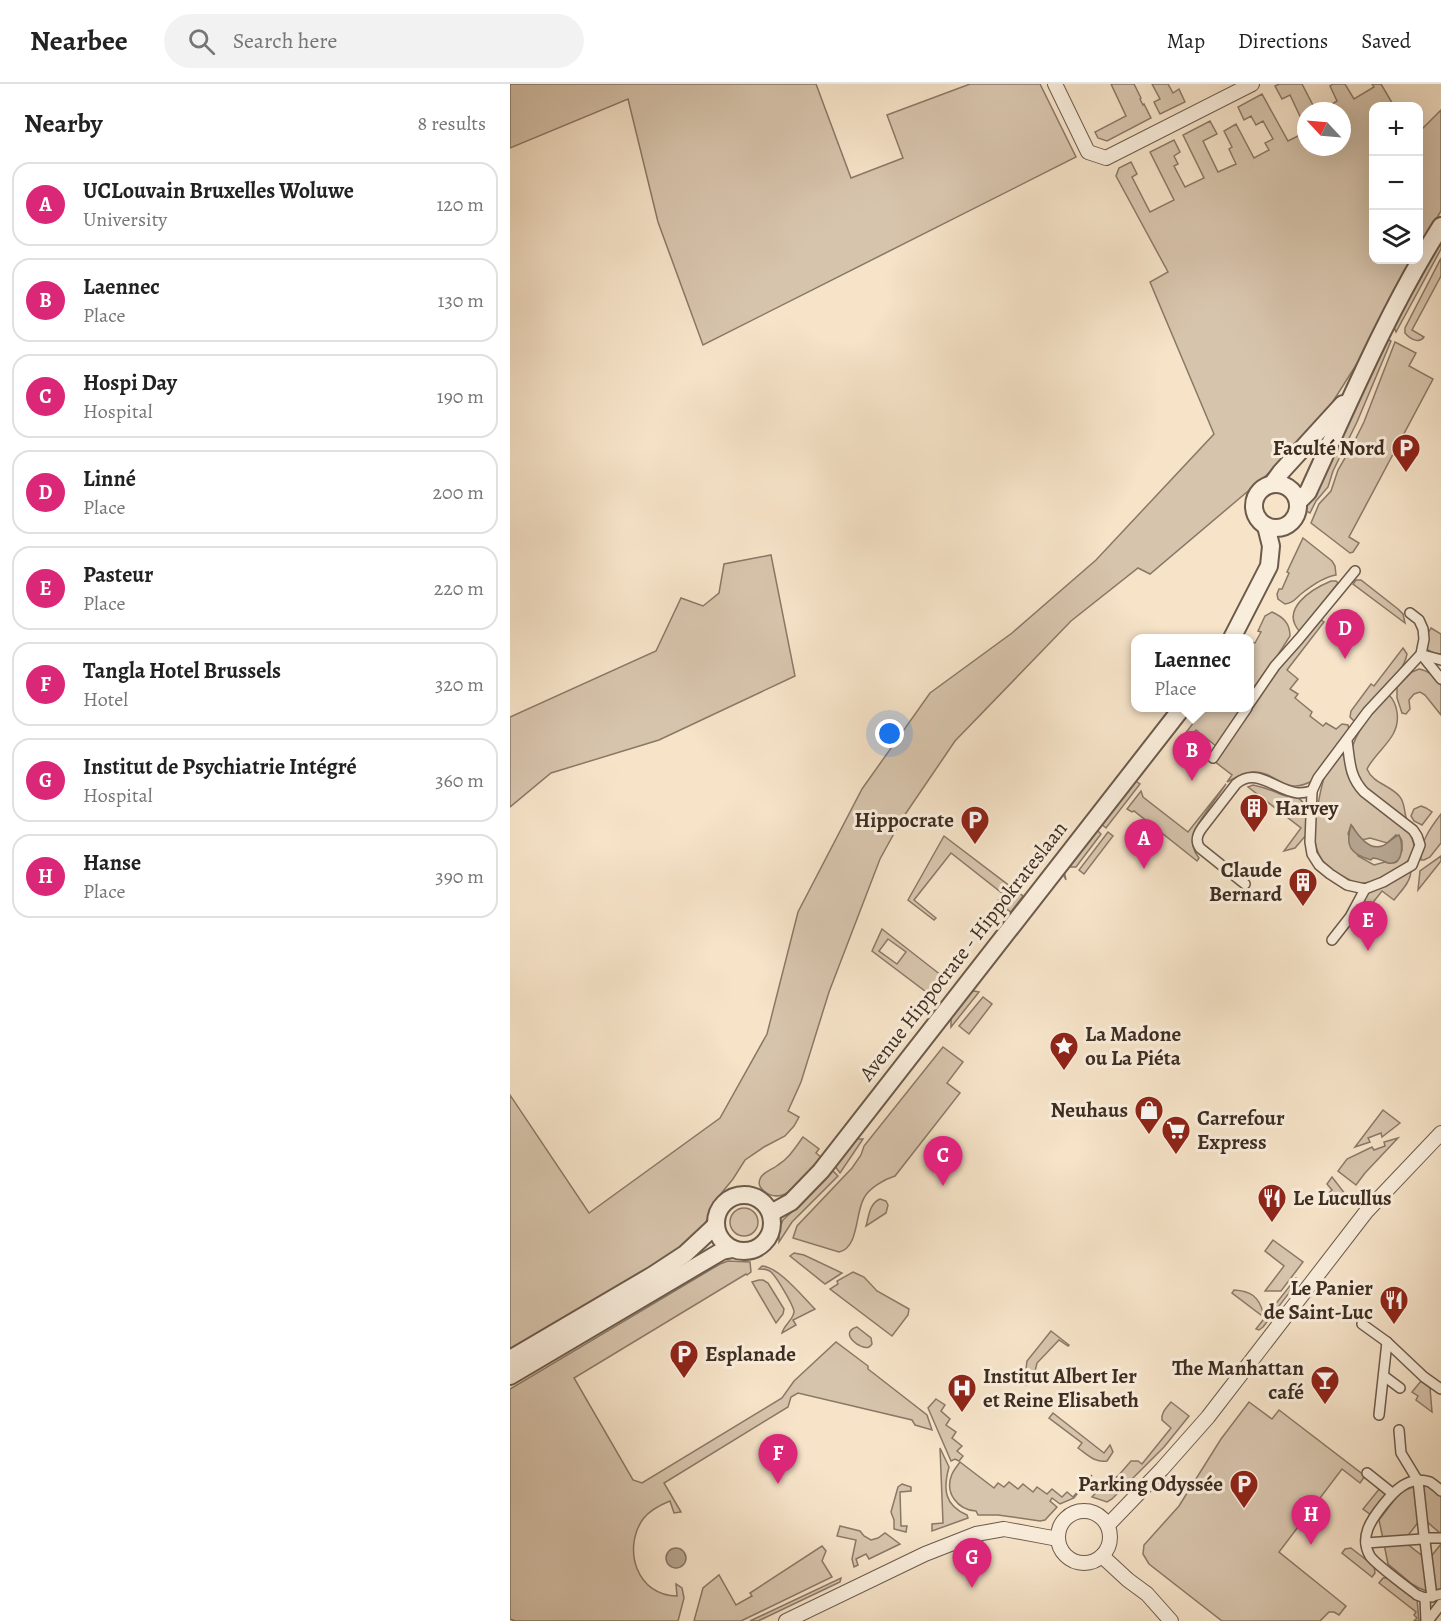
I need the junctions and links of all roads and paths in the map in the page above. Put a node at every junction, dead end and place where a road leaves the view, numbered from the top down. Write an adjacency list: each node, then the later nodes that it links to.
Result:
1 (1055, 84): 2 (street)
2 (1252, 84)
3 (1441, 226): 4 (street)
4 (1354, 393): 5 (street); 6 (street)
5 (1273, 483): 6 (street); 7 (street)
6 (1298, 502): 8 (street)
7 (1266, 526): 8 (street); 9 (street)
8 (1285, 526): 9 (street)
9 (1269, 566): 12 (street)
10 (1355, 571): 16 (street)
11 (1410, 613): 13 (street)
12 (1235, 634)
13 (1420, 654): 14 (street); 15 (street); 19 (street)
14 (1441, 660)
15 (1441, 679)
16 (1254, 697)
17 (1179, 712): 26 (street, Avenue Hippocrate - Hippokrateslaan)
18 (1244, 712): 20 (street)
19 (1347, 741): 21 (street); 23 (street)
20 (1213, 758)
21 (1312, 791): 22 (street); 23 (street)
22 (1245, 884)
23 (1365, 889): 24 (street)
24 (1332, 940)
25 (1441, 1133): 42 (street)
26 (771, 1213): 27 (street); 28 (street)
27 (716, 1225): 28 (street); 31 (street)
28 (733, 1249): 32 (street)
29 (1362, 1324): 30 (street)
30 (1387, 1342): 33 (street); 35 (street)
31 (510, 1359)
32 (510, 1376)
33 (1384, 1376): 34 (street); 36 (street)
34 (1400, 1388)
35 (1441, 1389)
36 (1379, 1415)
37 (1400, 1430): 39 (street)
38 (1367, 1473): 41 (street)
39 (1418, 1481): 40 (street); 41 (street); 45 (street)
40 (1441, 1491)
41 (1392, 1493): 46 (street)
42 (1108, 1525): 44 (street); 47 (street)
43 (1441, 1538): 45 (street)
44 (1058, 1539): 47 (street); 50 (street)
45 (1424, 1539): 46 (street); 48 (street)
46 (1366, 1543): 48 (street)
47 (1102, 1557): 51 (street)
48 (1433, 1596): 52 (street)
49 (1441, 1604): 52 (street)
50 (786, 1621)
51 (1171, 1621)
52 (1427, 1621)

